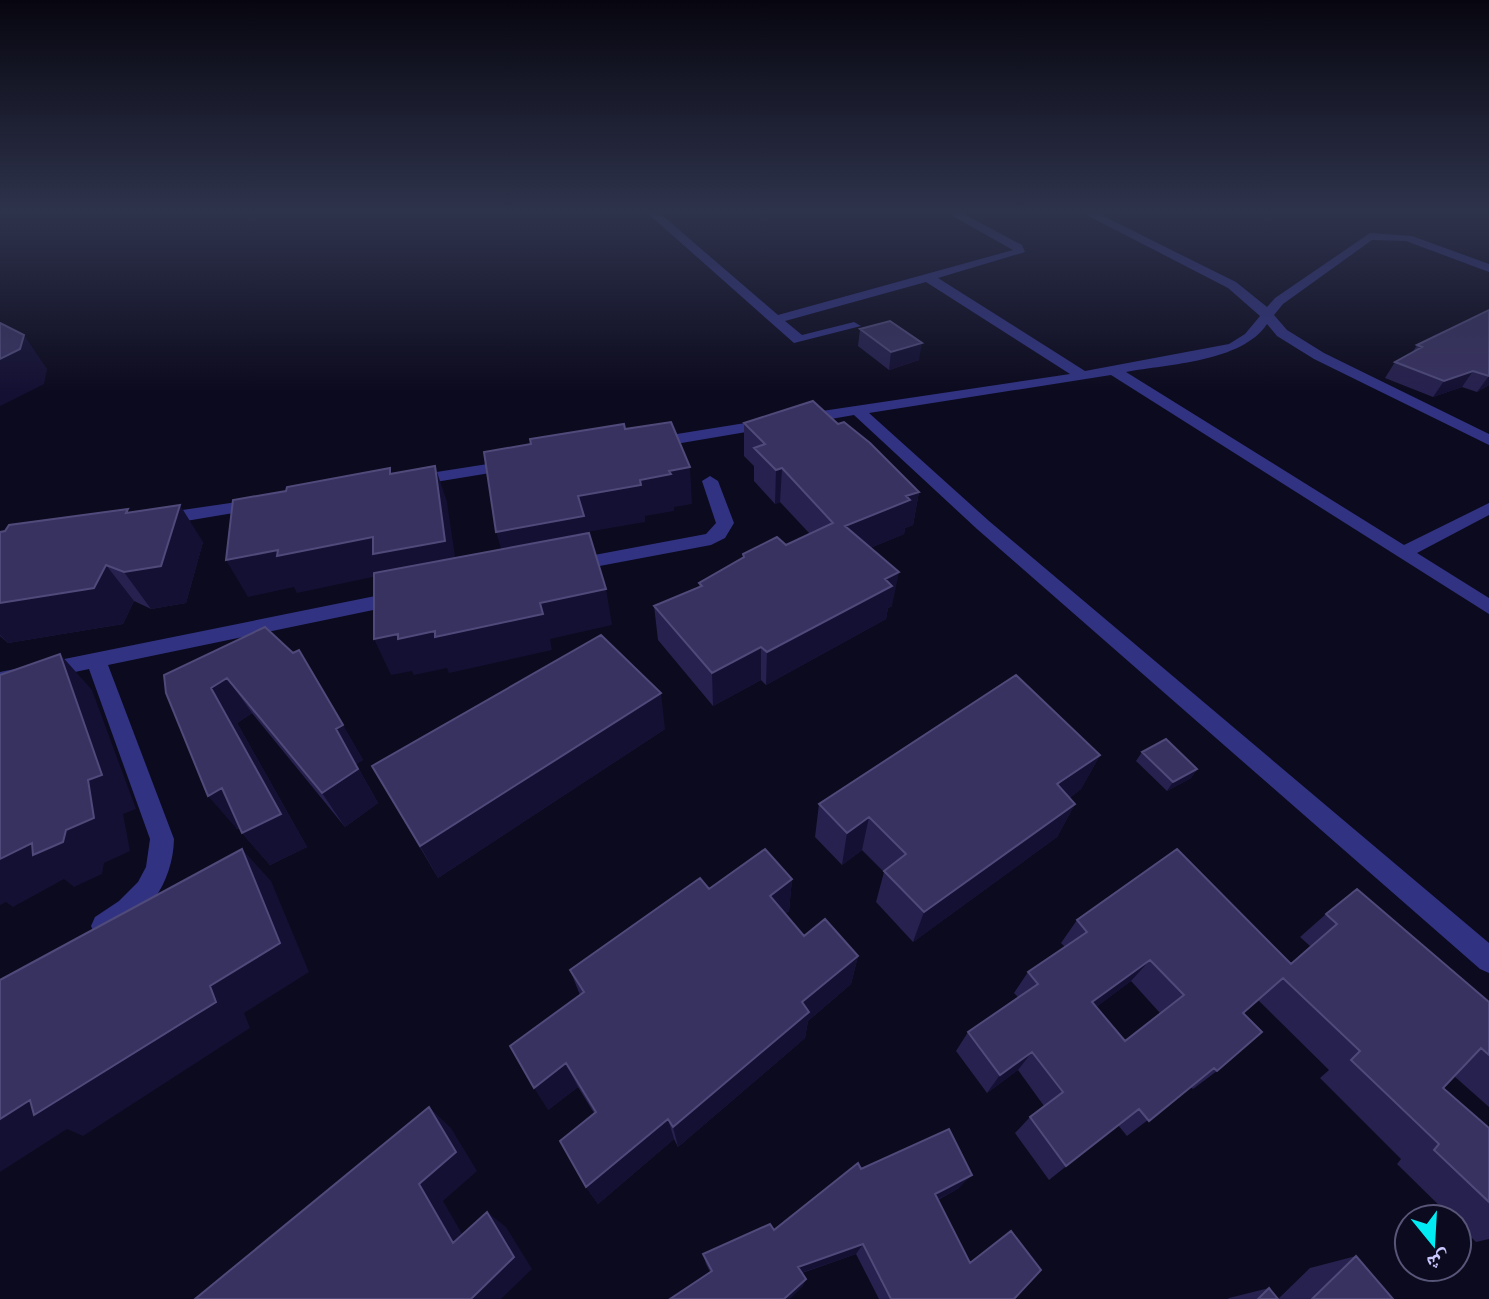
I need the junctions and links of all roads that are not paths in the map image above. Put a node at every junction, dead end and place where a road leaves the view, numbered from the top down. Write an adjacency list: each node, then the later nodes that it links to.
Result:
1 (718, 271): 7 (street)
2 (953, 271): 5 (street)
3 (1203, 271): 6 (street)
4 (1324, 271): 6 (street)
5 (929, 278): 7 (street); 10 (street)
6 (1266, 314): 9 (street); 12 (street)
7 (775, 320): 8 (street)
8 (854, 326)
9 (1113, 370): 10 (street); 20 (street)
10 (1083, 376): 11 (street)
11 (857, 410): 13 (street); 27 (street)
12 (1489, 440)
13 (630, 447)
14 (536, 461): 16 (street)
15 (710, 481): 21 (street)
16 (394, 483)
17 (268, 503): 19 (street)
18 (1486, 513): 20 (street)
19 (142, 522)
20 (1403, 553): 23 (street)
21 (559, 568)
22 (424, 593): 24 (street)
23 (1489, 607)
24 (96, 661): 25 (street); 26 (street)
25 (0, 680)
26 (81, 939)
27 (1489, 960)

